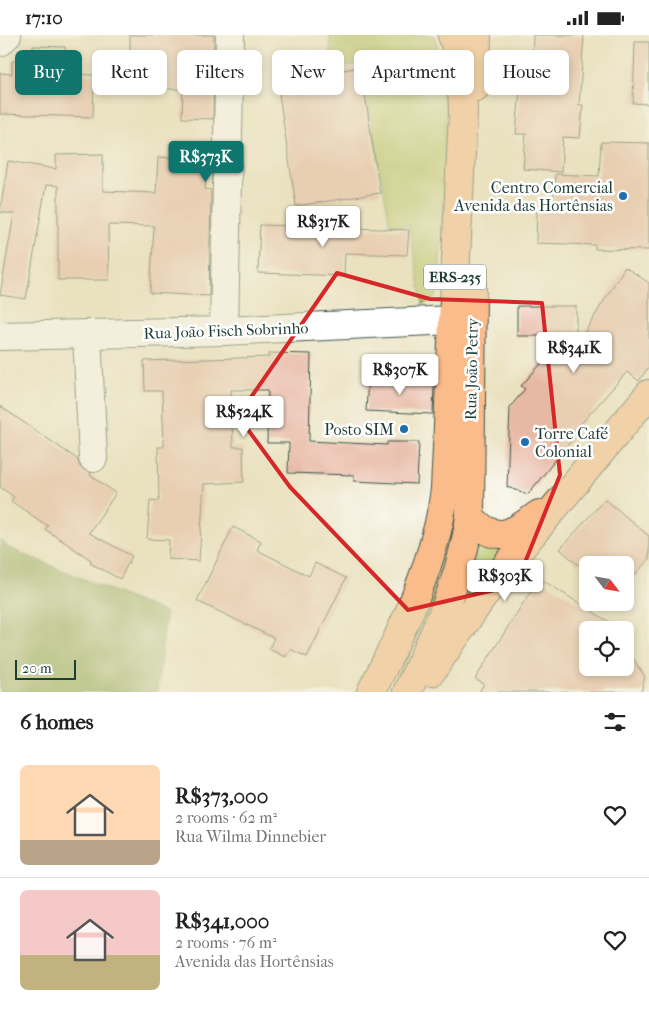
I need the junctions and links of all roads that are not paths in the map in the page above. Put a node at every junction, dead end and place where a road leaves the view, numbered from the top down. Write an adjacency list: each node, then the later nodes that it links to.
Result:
1 (7, 35): 5 (street)
2 (230, 35): 7 (street)
3 (452, 35): 6 (main road, Rua João Petry / ERS-235)
4 (477, 35): 13 (main road, Rua João Petry / ERS-235)
5 (0, 42)
6 (453, 320): 7 (street, Rua João Fisch Sobrinho); 14 (main road, Rua João Petry / ERS-235)
7 (224, 331): 8 (street, Rua João Fisch Sobrinho)
8 (87, 334): 9 (street, Rua João Fisch Sobrinho); 11 (street)
9 (0, 336)
10 (649, 394): 12 (main road)
11 (93, 458)
12 (566, 494): 13 (main road); 16 (main road)
13 (470, 516): 15 (main road, Rua João Petry)
14 (371, 692)
15 (407, 692)
16 (419, 692)

